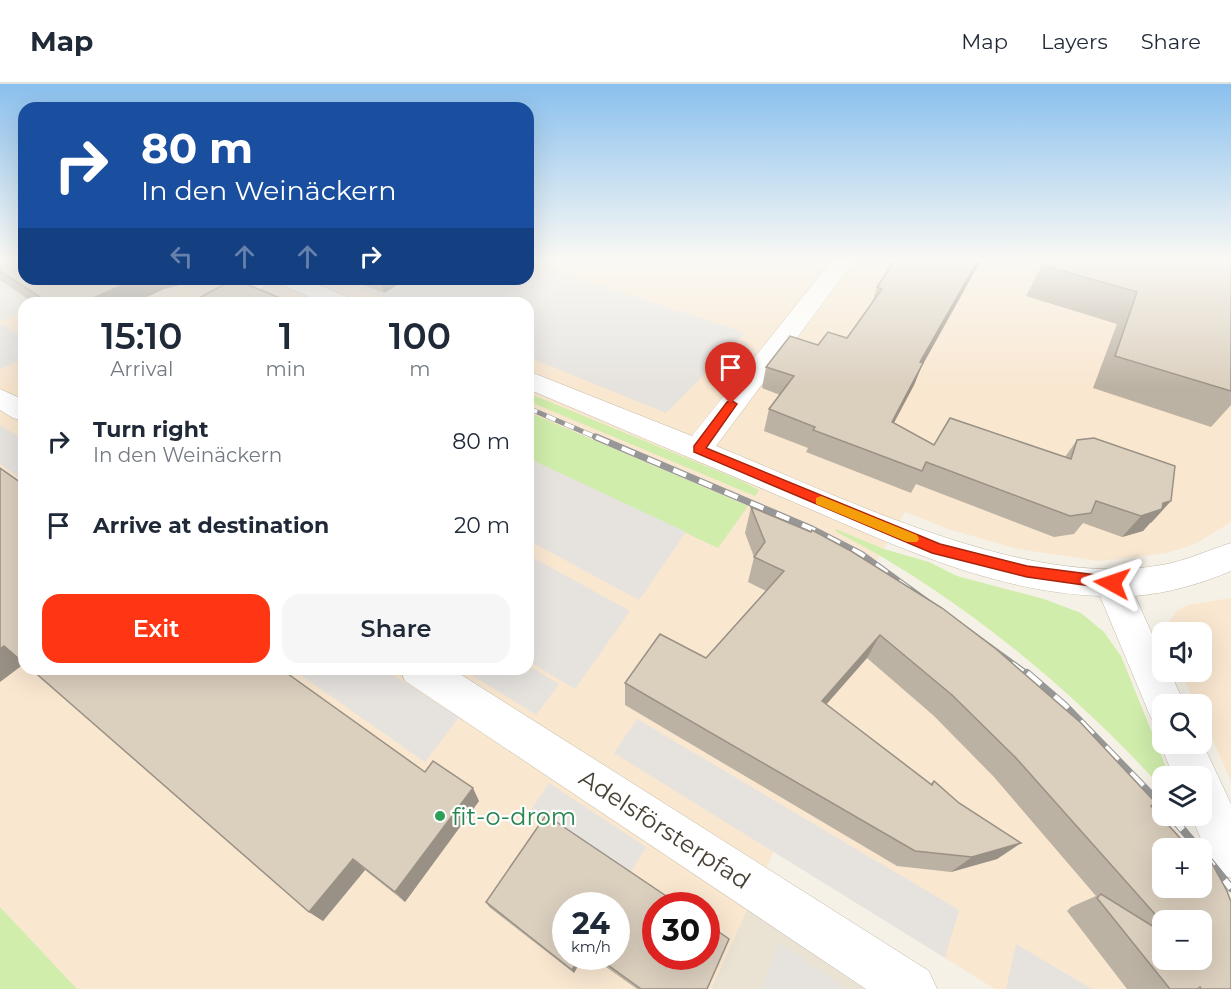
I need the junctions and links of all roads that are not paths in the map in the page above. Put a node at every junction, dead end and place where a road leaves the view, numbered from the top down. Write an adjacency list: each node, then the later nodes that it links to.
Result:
1 (811, 302): 3 (street)
2 (534, 381): 3 (street)
3 (698, 449): 5 (street)
4 (1231, 556): 5 (street)
5 (1112, 583): 7 (street)
6 (428, 675): 10 (street, Adelsförsterpfad)
7 (1159, 694)
8 (1212, 812): 9 (street)
9 (1231, 855)
10 (911, 989)

